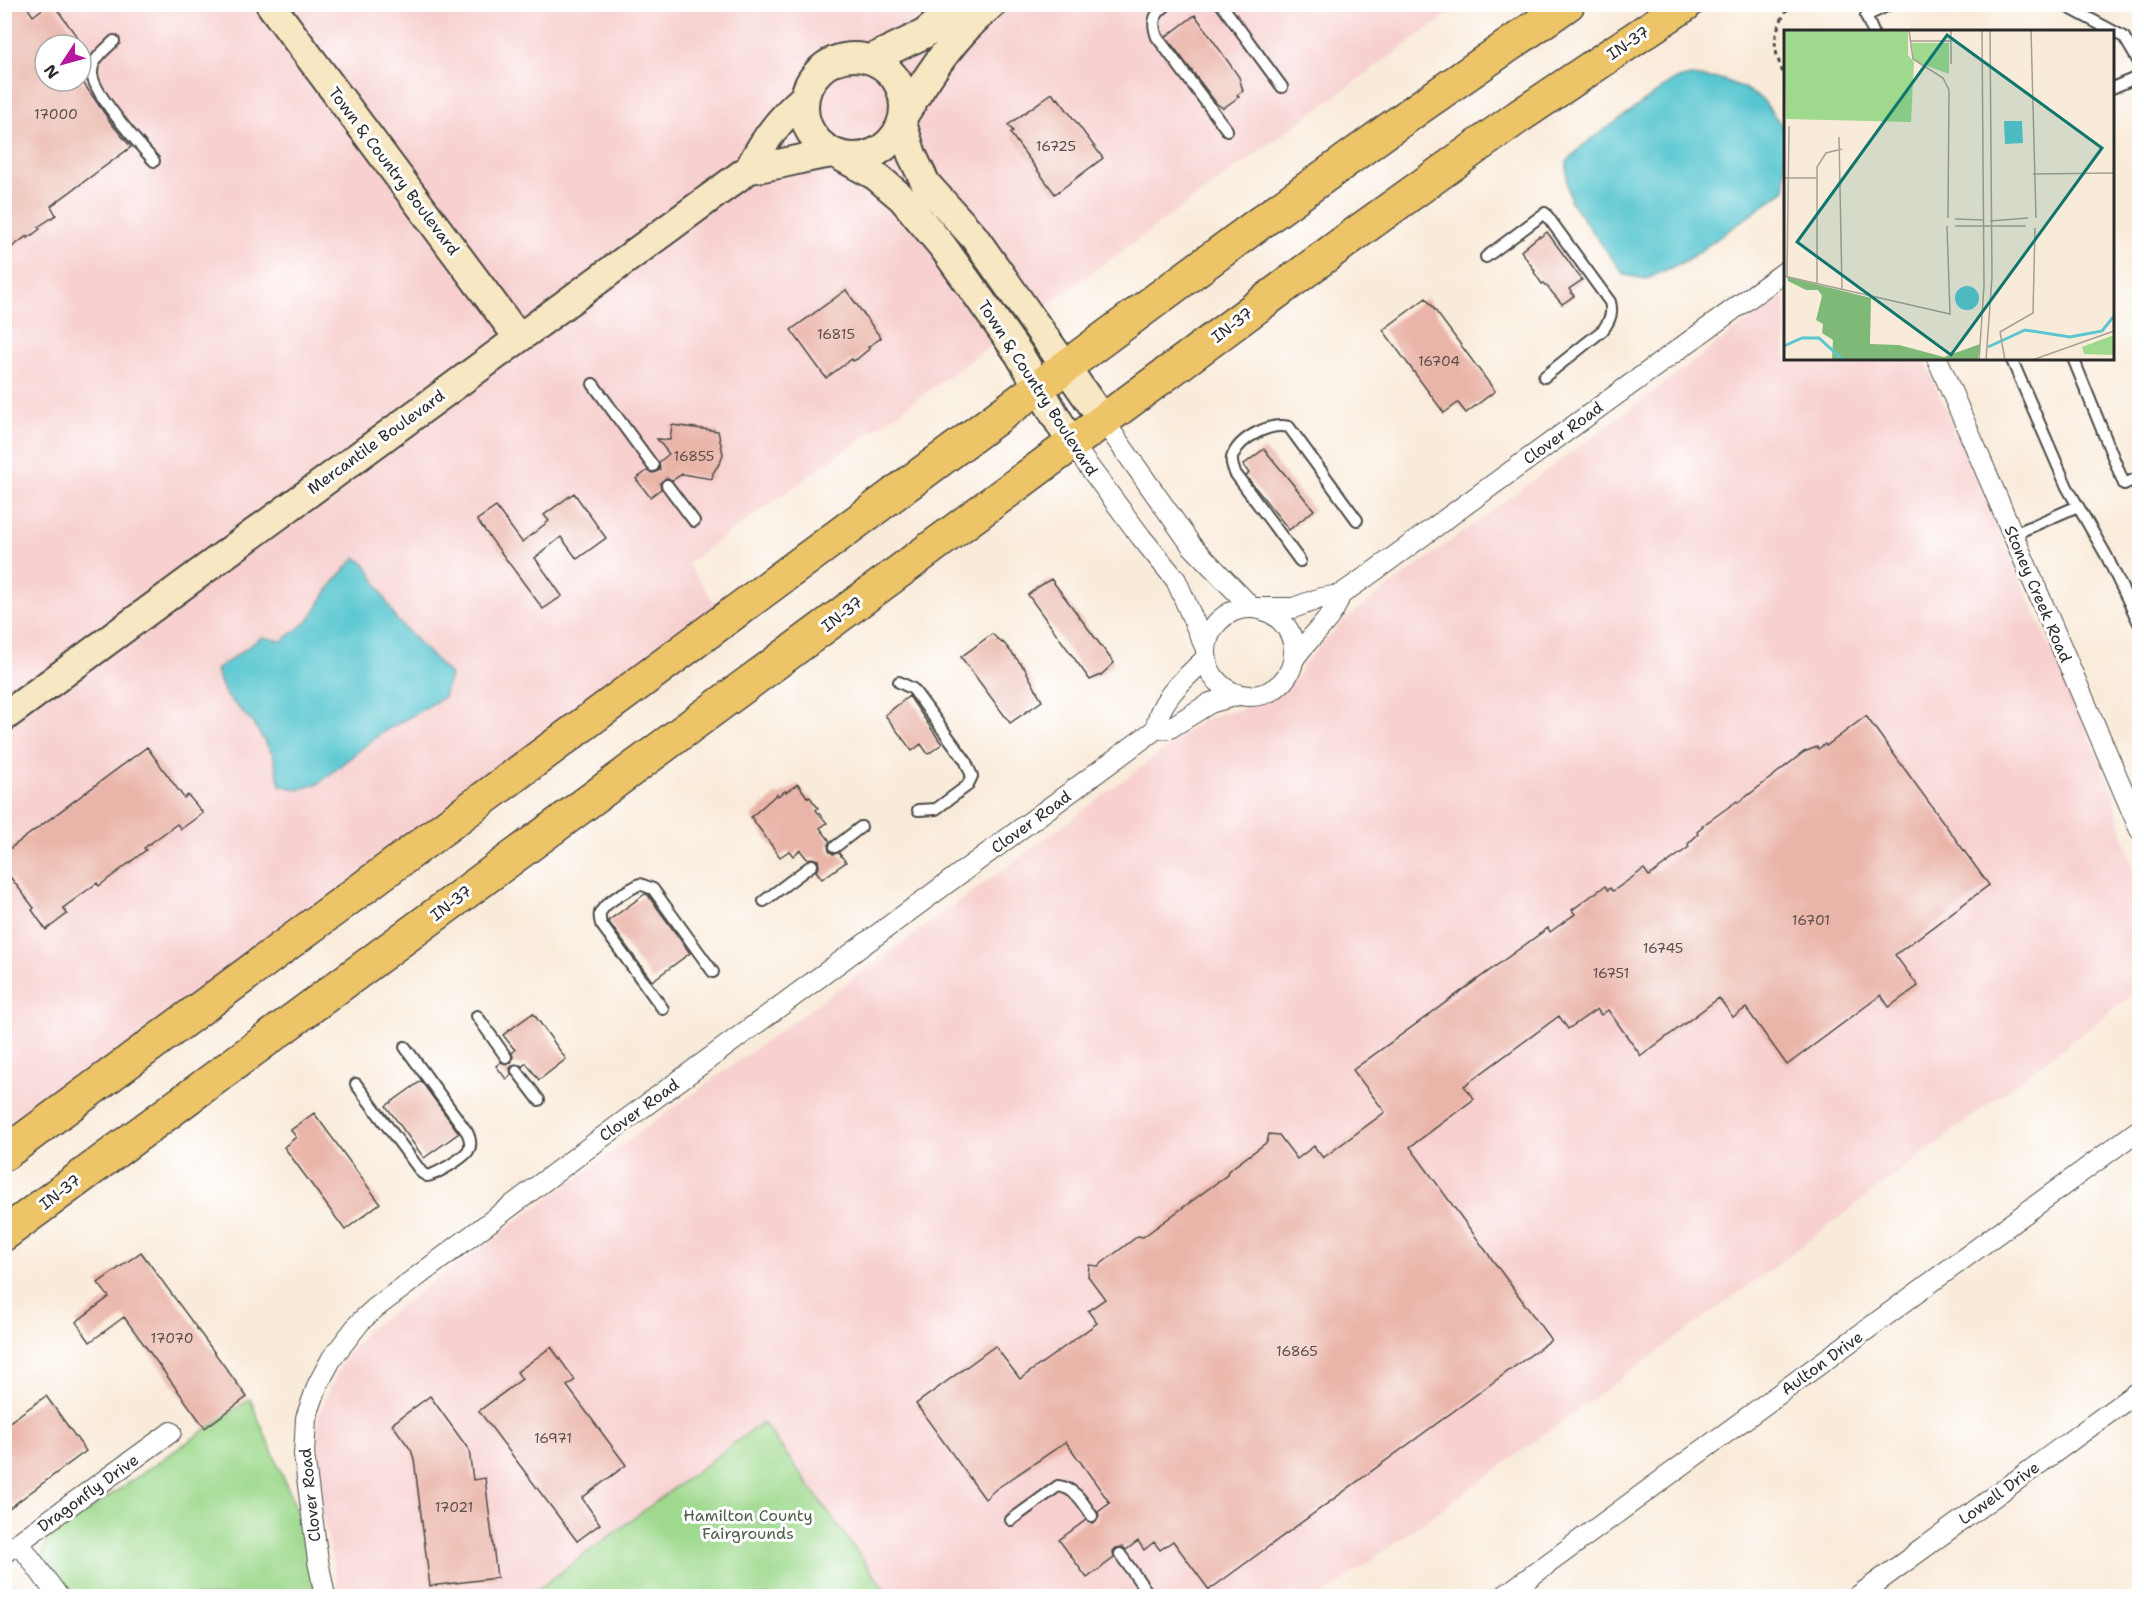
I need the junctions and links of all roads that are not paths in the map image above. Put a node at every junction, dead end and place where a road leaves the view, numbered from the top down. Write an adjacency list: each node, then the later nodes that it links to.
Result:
1 (270, 4): 27 (street, Town & Country Boulevard)
2 (960, 4): 14 (street)
3 (992, 4): 20 (street)
4 (1167, 4): 21 (lane)
5 (1221, 4): 17 (lane)
6 (1568, 4): 31 (highway)
7 (1686, 4): 35 (highway, IN-37)
8 (1891, 4): 10 (lane)
9 (2062, 4): 11 (lane)
10 (1872, 30)
11 (2111, 30)
12 (2114, 32): 15 (lane)
13 (114, 42): 23 (lane)
14 (871, 59): 19 (street); 20 (street)
15 (2139, 64)
16 (2139, 76): 18 (lane)
17 (1282, 87)
18 (2114, 87)
19 (805, 97): 22 (street); 24 (street, Mercantile Boulevard)
20 (903, 119): 22 (street); 31 (street, Town & Country Boulevard)
21 (1227, 130)
22 (836, 154): 24 (street, Mercantile Boulevard); 34 (street, Town & Country Boulevard)
23 (154, 161)
24 (749, 169): 27 (street, Mercantile Boulevard)
25 (1486, 257): 32 (lane)
26 (1784, 272): 45 (street, Clover Road)
27 (518, 337): 52 (street, Mercantile Boulevard)
28 (1938, 360): 43 (street, Stoney Creek Road)
29 (2012, 360): 40 (lane)
30 (2074, 360): 38 (lane)
31 (1065, 367): 34 (highway); 35 (street, Town & Country Boulevard)
32 (1544, 377)
33 (593, 384): 37 (lane)
34 (1039, 387): 36 (street, Town & Country Boulevard); 70 (highway)
35 (1103, 420): 36 (highway, IN-37); 46 (street, Town & Country Boulevard)
36 (1072, 444): 48 (street, Town & Country Boulevard); 71 (highway, IN-37)
37 (653, 466)
38 (2139, 477)
39 (667, 485): 42 (lane)
40 (2078, 506): 43 (lane); 47 (lane)
41 (1357, 520): 44 (lane)
42 (694, 521)
43 (2013, 535): 54 (street, Stoney Creek Road)
44 (1300, 561)
45 (1340, 595): 46 (street, Clover Road); 49 (street, Clover Road)
46 (1254, 608): 48 (street); 49 (street)
47 (2139, 625)
48 (1205, 652): 51 (street); 53 (street)
49 (1294, 659): 51 (street)
50 (899, 682): 55 (lane)
51 (1238, 695): 53 (street, Clover Road)
52 (4, 717)
53 (1156, 729): 79 (street, Clover Road)
54 (2133, 796): 57 (street, Stoney Creek Road)
55 (918, 810)
56 (861, 827): 58 (lane)
57 (2139, 830)
58 (835, 847)
59 (812, 865): 60 (lane)
60 (764, 901)
61 (714, 972): 62 (lane)
62 (663, 1009)
63 (477, 1016): 65 (lane)
64 (405, 1047): 67 (lane)
65 (507, 1058)
66 (517, 1071): 68 (lane)
67 (356, 1084)
68 (538, 1100)
69 (2139, 1129): 81 (street, Aulton Drive)
70 (4, 1154)
71 (4, 1234)
72 (2139, 1390): 82 (street, Lowell Drive)
73 (171, 1432): 76 (street, Dragonfly Drive)
74 (1092, 1516): 75 (lane)
75 (1011, 1521)
76 (12, 1548): 78 (street)
77 (1120, 1554): 80 (lane)
78 (58, 1596)
79 (325, 1596)
80 (1150, 1596)
81 (1504, 1596)
82 (1858, 1596)

